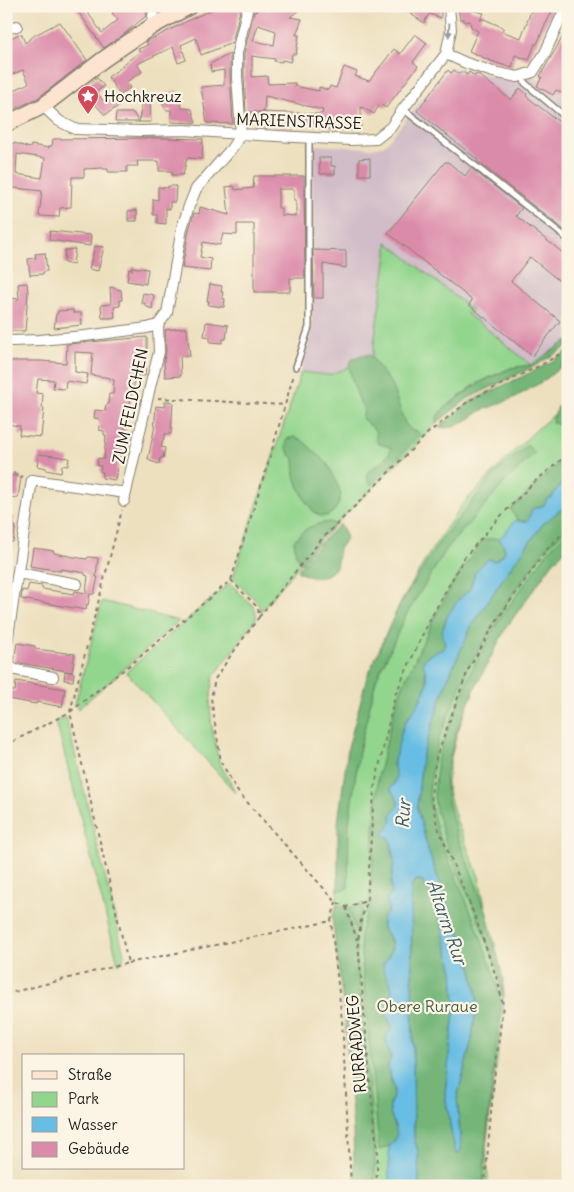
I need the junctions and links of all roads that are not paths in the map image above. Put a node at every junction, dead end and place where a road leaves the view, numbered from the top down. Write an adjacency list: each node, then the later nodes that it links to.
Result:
1 (155, 6): 7 (street)
2 (190, 6): 7 (main road)
3 (248, 6): 15 (street)
4 (449, 6): 9 (street, one-way to 9)
5 (566, 6): 10 (street)
6 (17, 26): 8 (street)
7 (151, 27): 11 (main road)
8 (6, 29)
9 (446, 54): 10 (street); 12 (street, MARIENSTRASSE)
10 (522, 75): 13 (lane)
11 (43, 106): 14 (main road); 15 (street, MARIENSTRASSE)
12 (402, 109): 16 (street, MARIENSTRASSE); 17 (lane)
13 (568, 119)
14 (6, 124)
15 (241, 134): 16 (street, MARIENSTRASSE); 18 (street)
16 (309, 138): 20 (lane)
17 (568, 239)
18 (158, 325): 19 (street); 21 (street, ZUM FELDCHEN)
19 (6, 340)
20 (296, 367)
21 (18, 574): 22 (street); 23 (street)
22 (77, 584)
23 (6, 644)
24 (6, 666): 25 (street)
25 (53, 677)

